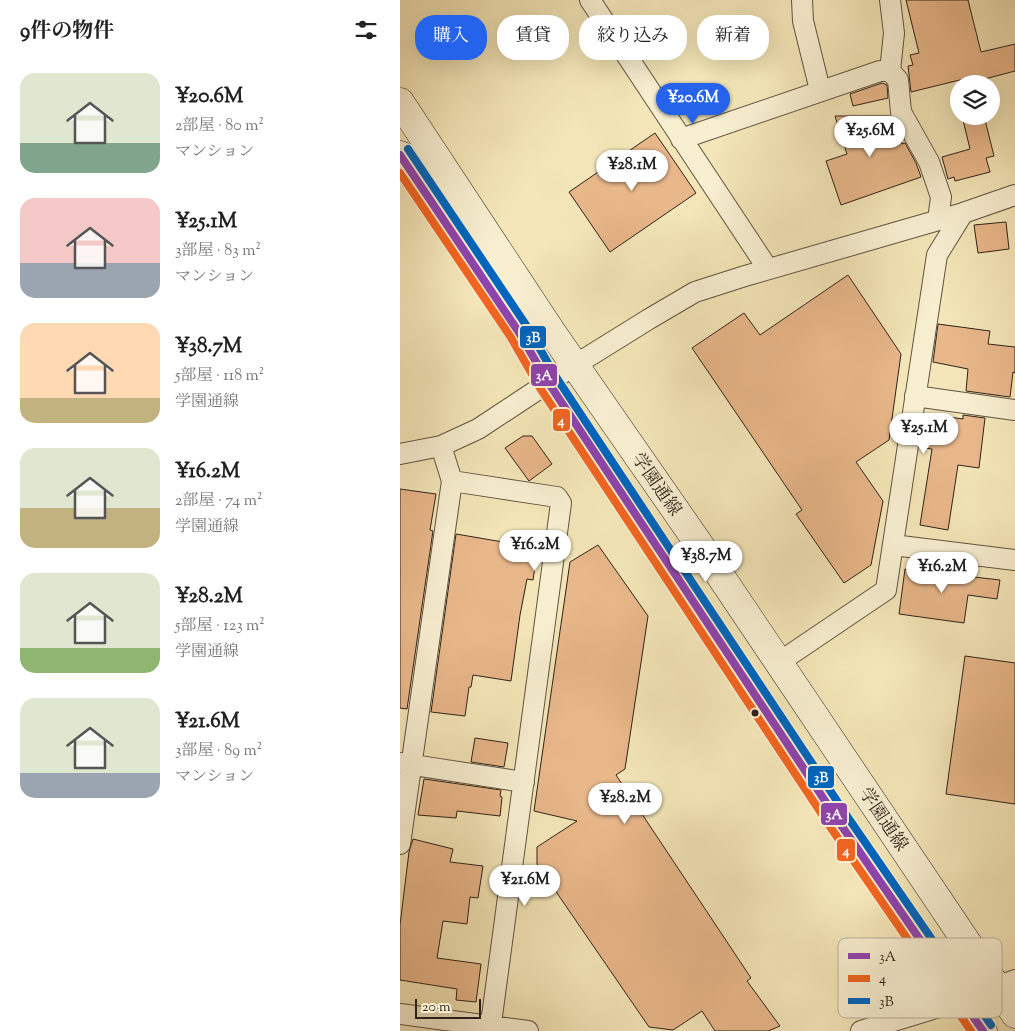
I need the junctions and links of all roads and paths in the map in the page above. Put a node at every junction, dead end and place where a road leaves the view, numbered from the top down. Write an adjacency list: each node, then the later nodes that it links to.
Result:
1 (802, 0): 5 (street)
2 (890, 0): 4 (street)
3 (597, 3): 7 (street)
4 (890, 71): 5 (street); 11 (street)
5 (820, 90): 7 (street)
6 (400, 102): 13 (street, 学園通線)
7 (682, 139): 12 (street)
8 (400, 155): 14 (street, 学園通線)
9 (1015, 195): 10 (street)
10 (963, 213): 11 (street); 15 (street)
11 (938, 220): 12 (street)
12 (768, 269): 13 (street)
13 (575, 365): 14 (street); 22 (street, 学園通線)
14 (548, 382): 17 (street); 26 (street, 学園通線)
15 (915, 396): 16 (street); 20 (street)
16 (1015, 410)
17 (442, 446): 18 (street); 19 (street)
18 (400, 454)
19 (452, 482): 23 (street); 24 (street)
20 (893, 545): 21 (street); 22 (street)
21 (1015, 560)
22 (778, 663): 27 (street, 学園通線)
23 (406, 764): 24 (street); 25 (street)
24 (524, 782): 33 (street)
25 (400, 844)
26 (919, 938)
27 (973, 938)
28 (1006, 984): 30 (street, 学園通線)
29 (400, 1014): 33 (street)
30 (1015, 1014)
31 (903, 1018): 35 (street)
32 (974, 1018): 36 (street, 学園通線)
33 (490, 1029): 34 (street)
34 (528, 1031)
35 (861, 1031)
36 (983, 1031)

